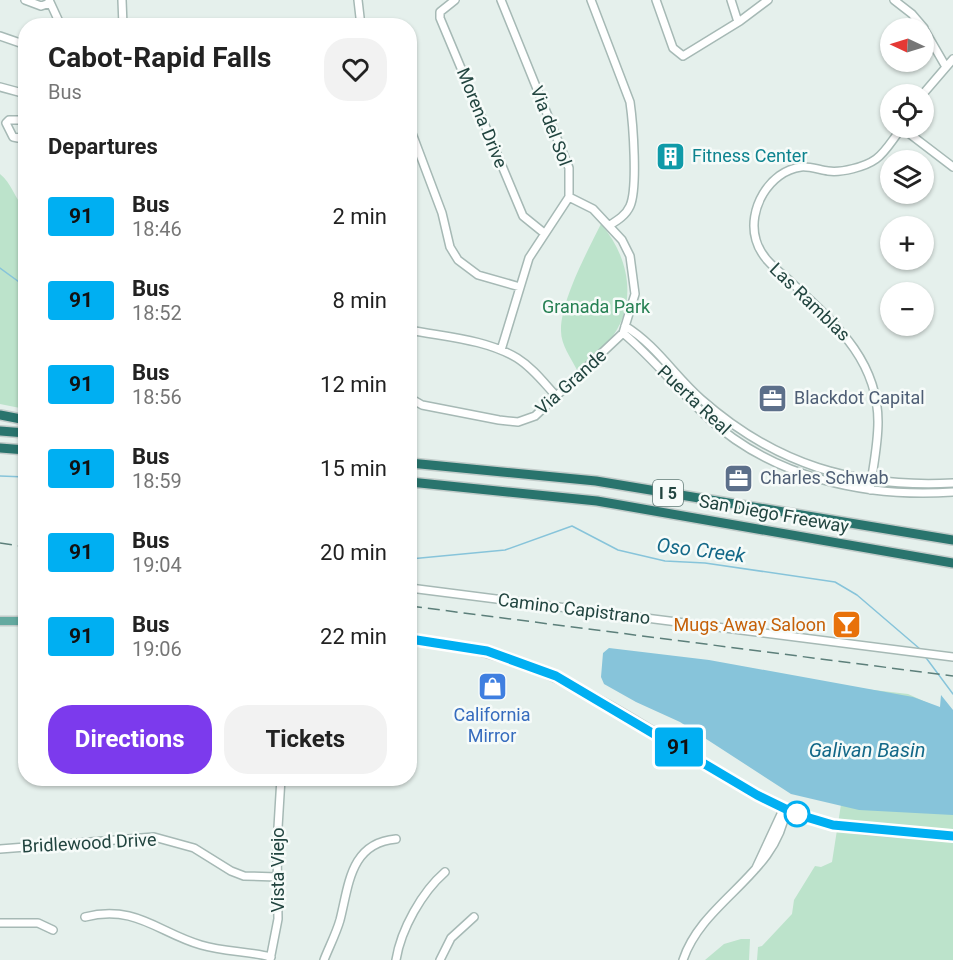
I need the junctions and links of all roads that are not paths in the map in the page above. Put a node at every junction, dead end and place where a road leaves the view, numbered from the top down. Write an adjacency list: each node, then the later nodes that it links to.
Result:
1 (25, 0): 11 (street)
2 (122, 0): 13 (street)
3 (358, 0): 14 (street)
4 (455, 0): 33 (street, Morena Drive)
5 (501, 0): 31 (street, Via del Sol)
6 (591, 0): 32 (street)
7 (656, 0): 16 (street)
8 (731, 0): 16 (street)
9 (768, 0): 16 (street)
10 (894, 0): 15 (street)
11 (49, 2): 12 (street)
12 (58, 18)
13 (123, 18)
14 (358, 18)
15 (915, 18)
16 (738, 22)
17 (0, 36): 18 (street)
18 (18, 42)
19 (934, 46): 21 (street)
20 (953, 59): 21 (street)
21 (946, 67): 22 (street)
22 (932, 84)
23 (0, 87): 24 (street)
24 (18, 92)
25 (18, 120): 26 (street)
26 (18, 138)
27 (894, 138): 49 (street, Las Ramblas)
28 (915, 138): 30 (street)
29 (417, 147): 34 (street)
30 (953, 167)
31 (569, 197): 32 (street); 33 (street)
32 (610, 225): 35 (street)
33 (544, 233): 34 (street)
34 (520, 287): 37 (street)
35 (624, 330): 38 (street, Via Grande); 49 (street, Puerta Real); 49 (street, Puerta Real)
36 (417, 331): 37 (street)
37 (501, 350): 38 (street)
38 (556, 397): 39 (street, Via Grande)
39 (417, 402)
40 (0, 415): 41 (highway)
41 (18, 418)
42 (0, 431): 43 (highway)
43 (18, 432)
44 (0, 448): 45 (highway)
45 (18, 449)
46 (417, 464): 51 (highway, San Diego Freeway / I 5)
47 (417, 483): 52 (highway, San Diego Freeway / I 5)
48 (953, 483): 49 (street, Puerta Real)
49 (871, 486): 50 (street, Puerta Real)
50 (953, 492)
51 (953, 539)
52 (953, 563)
53 (417, 589): 57 (street, Camino Capistrano)
54 (0, 621): 55 (main road)
55 (18, 621)
56 (417, 640): 59 (main road)
57 (953, 657)
58 (281, 786): 64 (street, Vista Viejo)
59 (786, 809): 60 (main road); 73 (street)
60 (953, 836)
61 (396, 839): 70 (street)
62 (0, 849): 64 (street, Bridlewood Drive)
63 (446, 872): 71 (street)
64 (277, 877): 69 (street, Vista Viejo)
65 (86, 916): 69 (street)
66 (474, 917): 72 (street)
67 (0, 922): 68 (street)
68 (52, 930)
69 (270, 958)
70 (324, 960)
71 (396, 960)
72 (440, 960)
73 (683, 960)

